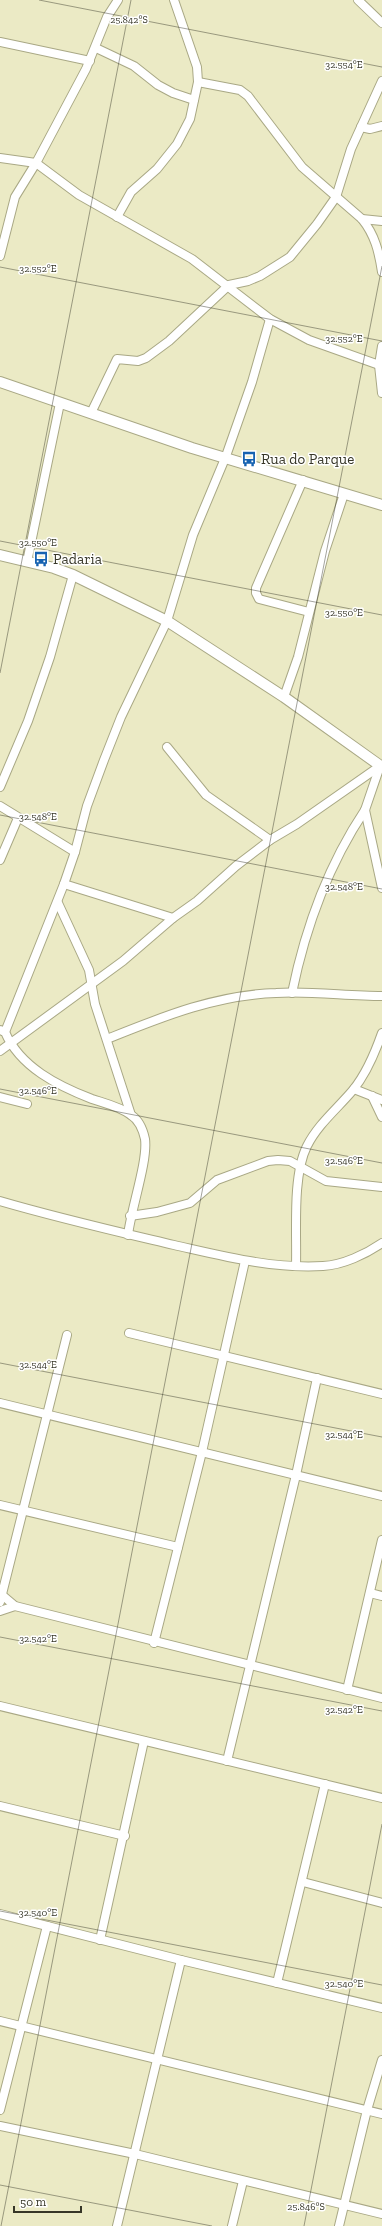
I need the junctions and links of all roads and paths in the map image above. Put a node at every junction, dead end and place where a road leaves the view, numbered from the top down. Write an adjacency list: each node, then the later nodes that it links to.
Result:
1 (118, 0): 6 (street)
2 (174, 0): 9 (street)
3 (358, 0): 4 (street)
4 (382, 23)
5 (0, 42): 7 (street)
6 (96, 48): 7 (street); 10 (street)
7 (90, 61): 14 (street)
8 (382, 81): 12 (street)
9 (198, 82): 10 (street); 15 (street)
10 (194, 100): 16 (street)
11 (382, 126): 12 (street)
12 (361, 127): 15 (street)
13 (0, 158): 14 (street)
14 (36, 163): 16 (street); 19 (street)
15 (336, 197): 17 (street); 21 (street)
16 (117, 217): 21 (street)
17 (362, 218): 18 (street); 20 (street)
18 (382, 221)
19 (0, 256)
20 (382, 272)
21 (229, 285): 22 (street); 28 (street)
22 (270, 319): 24 (street); 29 (street)
23 (382, 346): 24 (street)
24 (380, 365): 26 (street)
25 (0, 382): 27 (street)
26 (382, 393)
27 (60, 403): 28 (street); 34 (street)
28 (91, 413): 29 (street)
29 (226, 456): 30 (street); 37 (street)
30 (303, 480): 31 (street); 36 (street)
31 (344, 494): 32 (street); 36 (street)
32 (382, 505)
33 (0, 555): 34 (street)
34 (27, 562): 35 (street)
35 (73, 575): 37 (street); 41 (street)
36 (309, 612): 38 (street)
37 (167, 621): 38 (street); 46 (street)
38 (284, 697): 40 (street)
39 (167, 747): 45 (street)
40 (381, 765): 43 (street); 45 (street)
41 (1, 783)
42 (0, 806): 44 (street)
43 (365, 810): 49 (street); 53 (street)
44 (18, 818): 46 (street); 47 (street)
45 (270, 840): 51 (street)
46 (76, 852): 48 (street)
47 (0, 860)
48 (64, 884): 50 (street); 51 (street)
49 (382, 888)
50 (58, 903): 52 (street); 55 (street)
51 (173, 918): 52 (street)
52 (90, 985): 57 (street); 58 (street)
53 (292, 992): 54 (street); 57 (street)
54 (382, 996)
55 (3, 1031): 58 (street)
56 (382, 1033): 60 (street)
57 (107, 1039): 66 (street)
58 (11, 1044): 59 (street); 66 (street)
59 (0, 1051)
60 (379, 1053): 61 (street)
61 (354, 1090): 62 (street); 68 (street)
62 (372, 1096): 64 (street); 67 (street)
63 (0, 1097): 65 (street)
64 (382, 1100)
65 (27, 1104)
66 (131, 1115): 71 (street)
67 (382, 1117)
68 (300, 1166): 69 (street); 71 (street); 75 (street)
69 (382, 1187)
70 (0, 1201): 72 (street)
71 (130, 1216): 72 (street)
72 (128, 1235): 74 (street)
73 (382, 1243): 75 (street)
74 (245, 1261): 75 (street); 78 (street)
75 (296, 1266)
76 (129, 1333): 78 (street)
77 (67, 1335): 82 (street)
78 (224, 1354): 79 (street); 83 (street)
79 (317, 1378): 80 (street); 84 (street)
80 (382, 1394)
81 (0, 1403): 82 (street)
82 (47, 1414): 83 (street); 87 (street)
83 (202, 1452): 84 (street); 89 (street)
84 (296, 1475): 85 (street); 96 (street)
85 (382, 1496)
86 (0, 1505): 87 (street)
87 (23, 1510): 89 (street); 92 (street)
88 (382, 1540): 90 (street)
89 (178, 1547): 95 (street)
90 (370, 1593): 91 (street); 97 (street)
91 (382, 1596)
92 (1, 1599): 93 (street)
93 (15, 1606): 94 (street); 95 (street)
94 (0, 1611)
95 (154, 1643): 96 (street)
96 (250, 1666): 97 (street); 101 (street)
97 (347, 1690): 98 (street)
98 (382, 1698)
99 (0, 1706): 100 (street)
100 (144, 1741): 101 (street); 105 (street)
101 (227, 1761): 102 (street)
102 (325, 1784): 103 (street); 106 (street)
103 (382, 1798)
104 (0, 1806): 105 (street)
105 (125, 1836): 110 (street)
106 (303, 1882): 107 (street); 112 (street)
107 (382, 1903)
108 (0, 1914): 109 (street)
109 (47, 1926): 110 (street); 115 (street)
110 (100, 1940): 111 (street)
111 (181, 1960): 112 (street); 116 (street)
112 (277, 1983): 113 (street)
113 (382, 2008)
114 (0, 2020): 115 (street)
115 (22, 2026): 116 (street); 118 (street)
116 (156, 2059): 119 (street); 122 (street)
117 (382, 2060): 119 (street)
118 (0, 2110)
119 (366, 2110): 120 (street); 124 (street)
120 (382, 2114)
121 (0, 2126): 122 (street)
122 (135, 2154): 123 (street); 126 (street)
123 (243, 2181): 124 (street); 127 (street)
124 (344, 2206): 125 (street); 128 (street)
125 (382, 2214)
126 (117, 2226)
127 (232, 2226)
128 (339, 2226)

